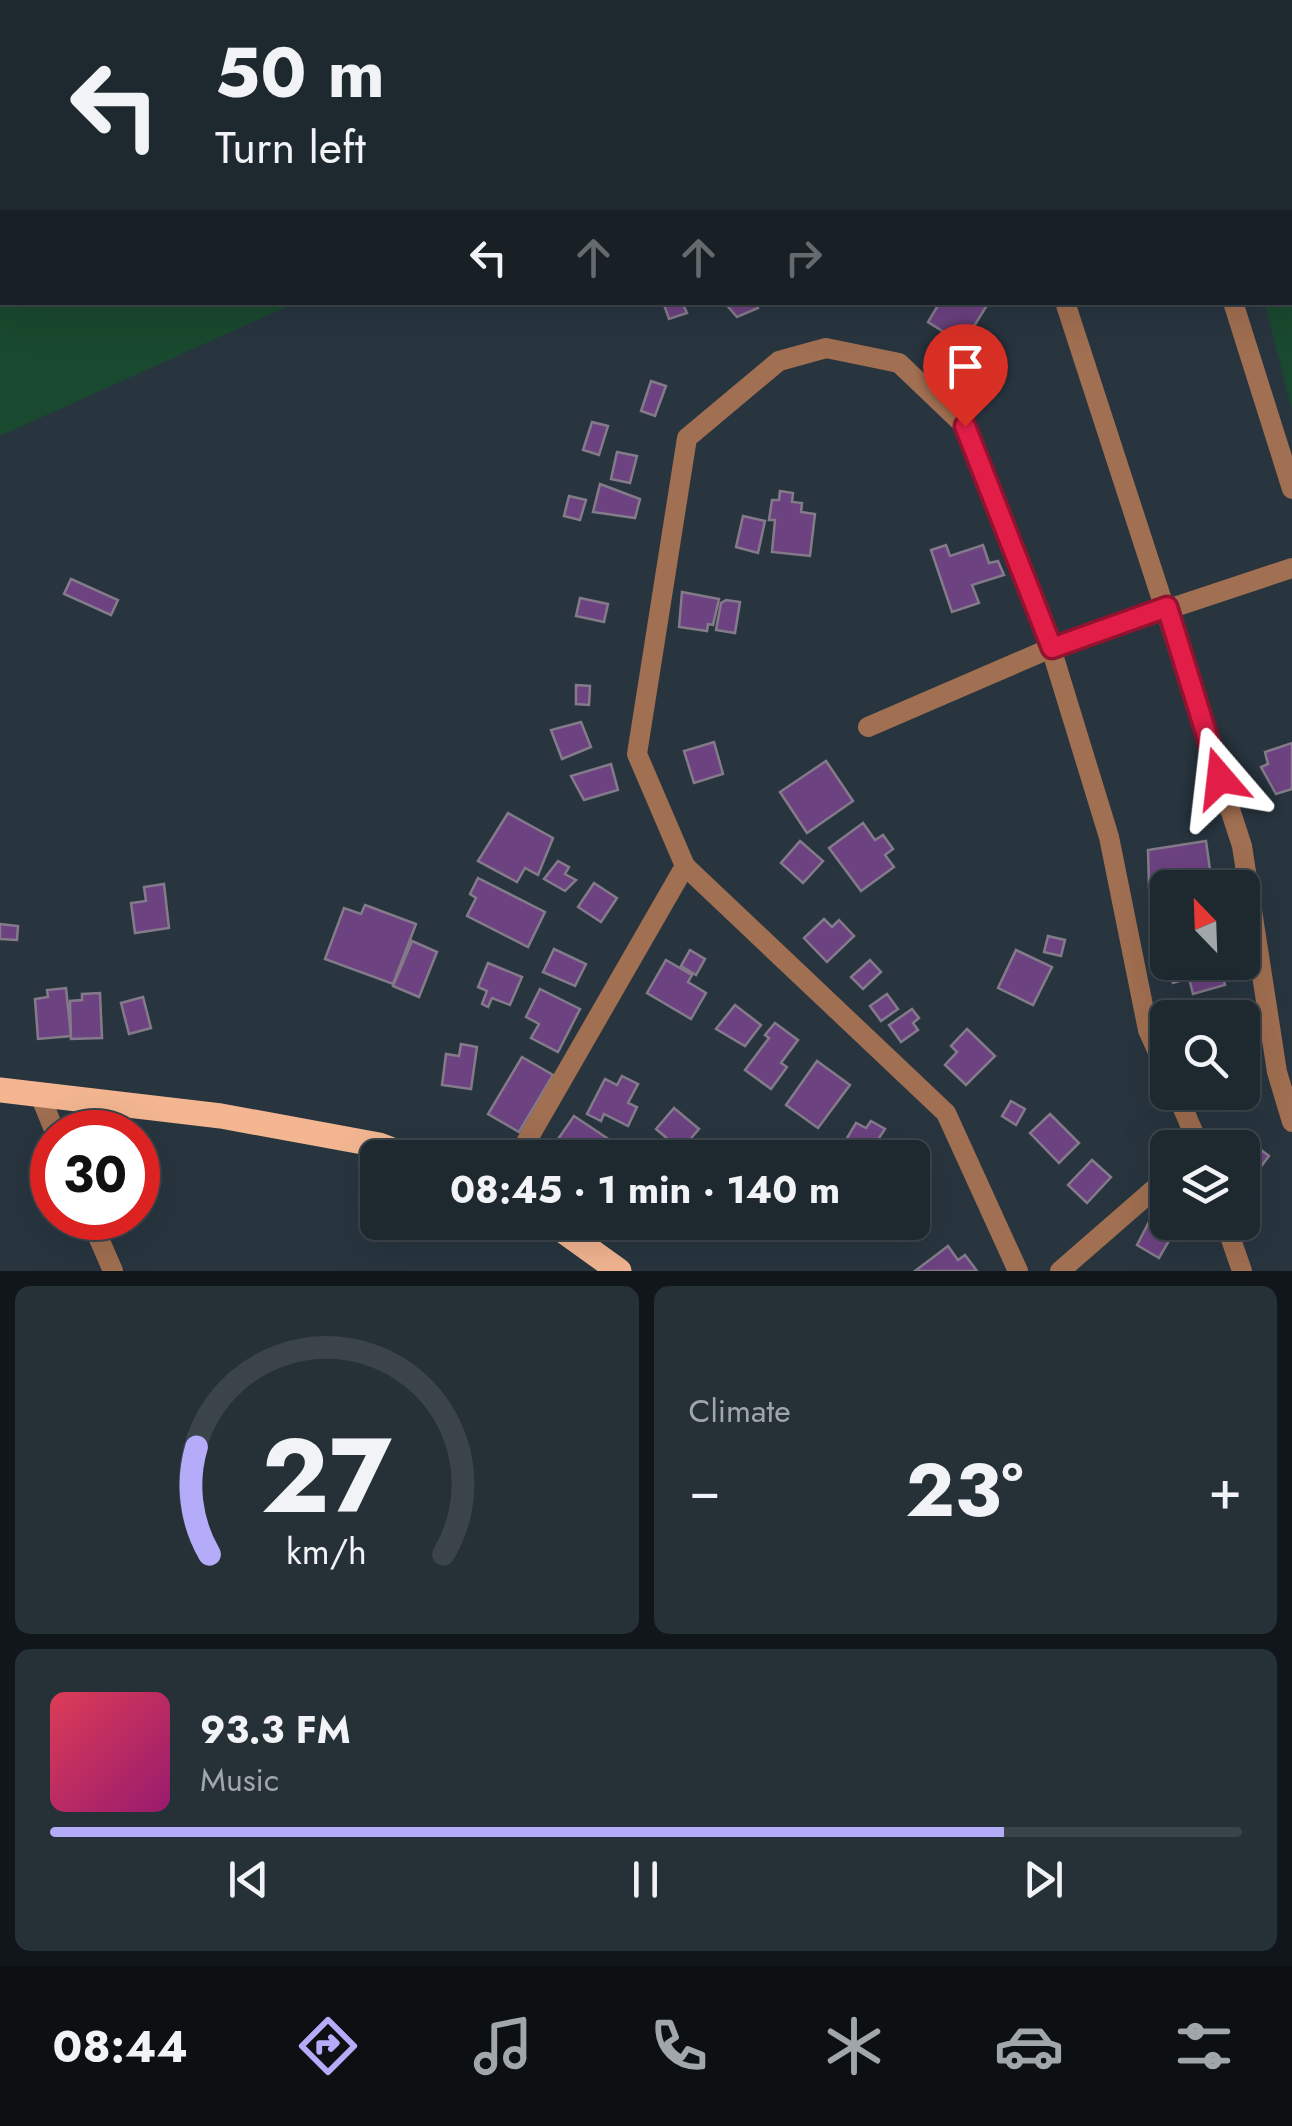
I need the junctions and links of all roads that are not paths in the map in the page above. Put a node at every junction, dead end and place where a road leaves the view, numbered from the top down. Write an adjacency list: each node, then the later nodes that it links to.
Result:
1 (1066, 305): 5 (street)
2 (1234, 305): 3 (street)
3 (1292, 489)
4 (1292, 568): 5 (street)
5 (1167, 607): 6 (street); 13 (street)
6 (1052, 648): 7 (street); 8 (street); 9 (street)
7 (868, 727)
8 (684, 866): 14 (street); 22 (street)
9 (1150, 1034)
10 (0, 1090): 11 (main road)
11 (38, 1093): 12 (street); 15 (main road)
12 (45, 1110)
13 (1292, 1122)
14 (527, 1140)
15 (360, 1142)
16 (1150, 1194): 23 (street)
17 (99, 1240): 20 (street)
18 (576, 1240): 21 (main road)
19 (1232, 1240): 24 (street)
20 (112, 1271)
21 (619, 1271)
22 (1018, 1271)
23 (1060, 1271)
24 (1242, 1271)

